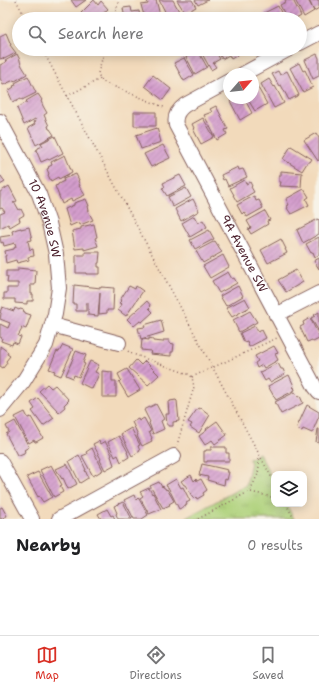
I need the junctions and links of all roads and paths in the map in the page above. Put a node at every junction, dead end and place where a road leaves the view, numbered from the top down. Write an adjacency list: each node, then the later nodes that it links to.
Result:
1 (16, 0): 3 (path)
2 (119, 0): 4 (path)
3 (22, 12)
4 (116, 12)
5 (319, 33): 6 (street)
6 (307, 39)
7 (46, 56): 13 (path)
8 (103, 56): 11 (path)
9 (276, 56): 10 (street)
10 (254, 68)
11 (100, 78): 13 (path); 14 (path)
12 (223, 84): 14 (street)
13 (67, 96): 21 (path)
14 (178, 113): 17 (street, 9A Avenue SW)
15 (0, 121): 18 (street, 10 Avenue SW)
16 (319, 293): 17 (street)
17 (276, 316): 19 (street, 9A Avenue SW)
18 (52, 324): 20 (street); 24 (street, 10 Avenue SW)
19 (286, 333): 21 (path); 23 (street, 9A Avenue SW)
20 (119, 343): 22 (path)
21 (212, 368): 22 (path); 25 (path)
22 (192, 377): 26 (path)
23 (319, 392)
24 (0, 410)
25 (259, 453): 28 (path); 29 (path)
26 (174, 456): 33 (street)
27 (0, 461): 32 (street)
28 (271, 476)
29 (250, 492): 30 (path); 34 (path)
30 (271, 497)
31 (286, 507): 35 (path)
32 (32, 519)
33 (59, 519)
34 (198, 519)
35 (294, 519)

